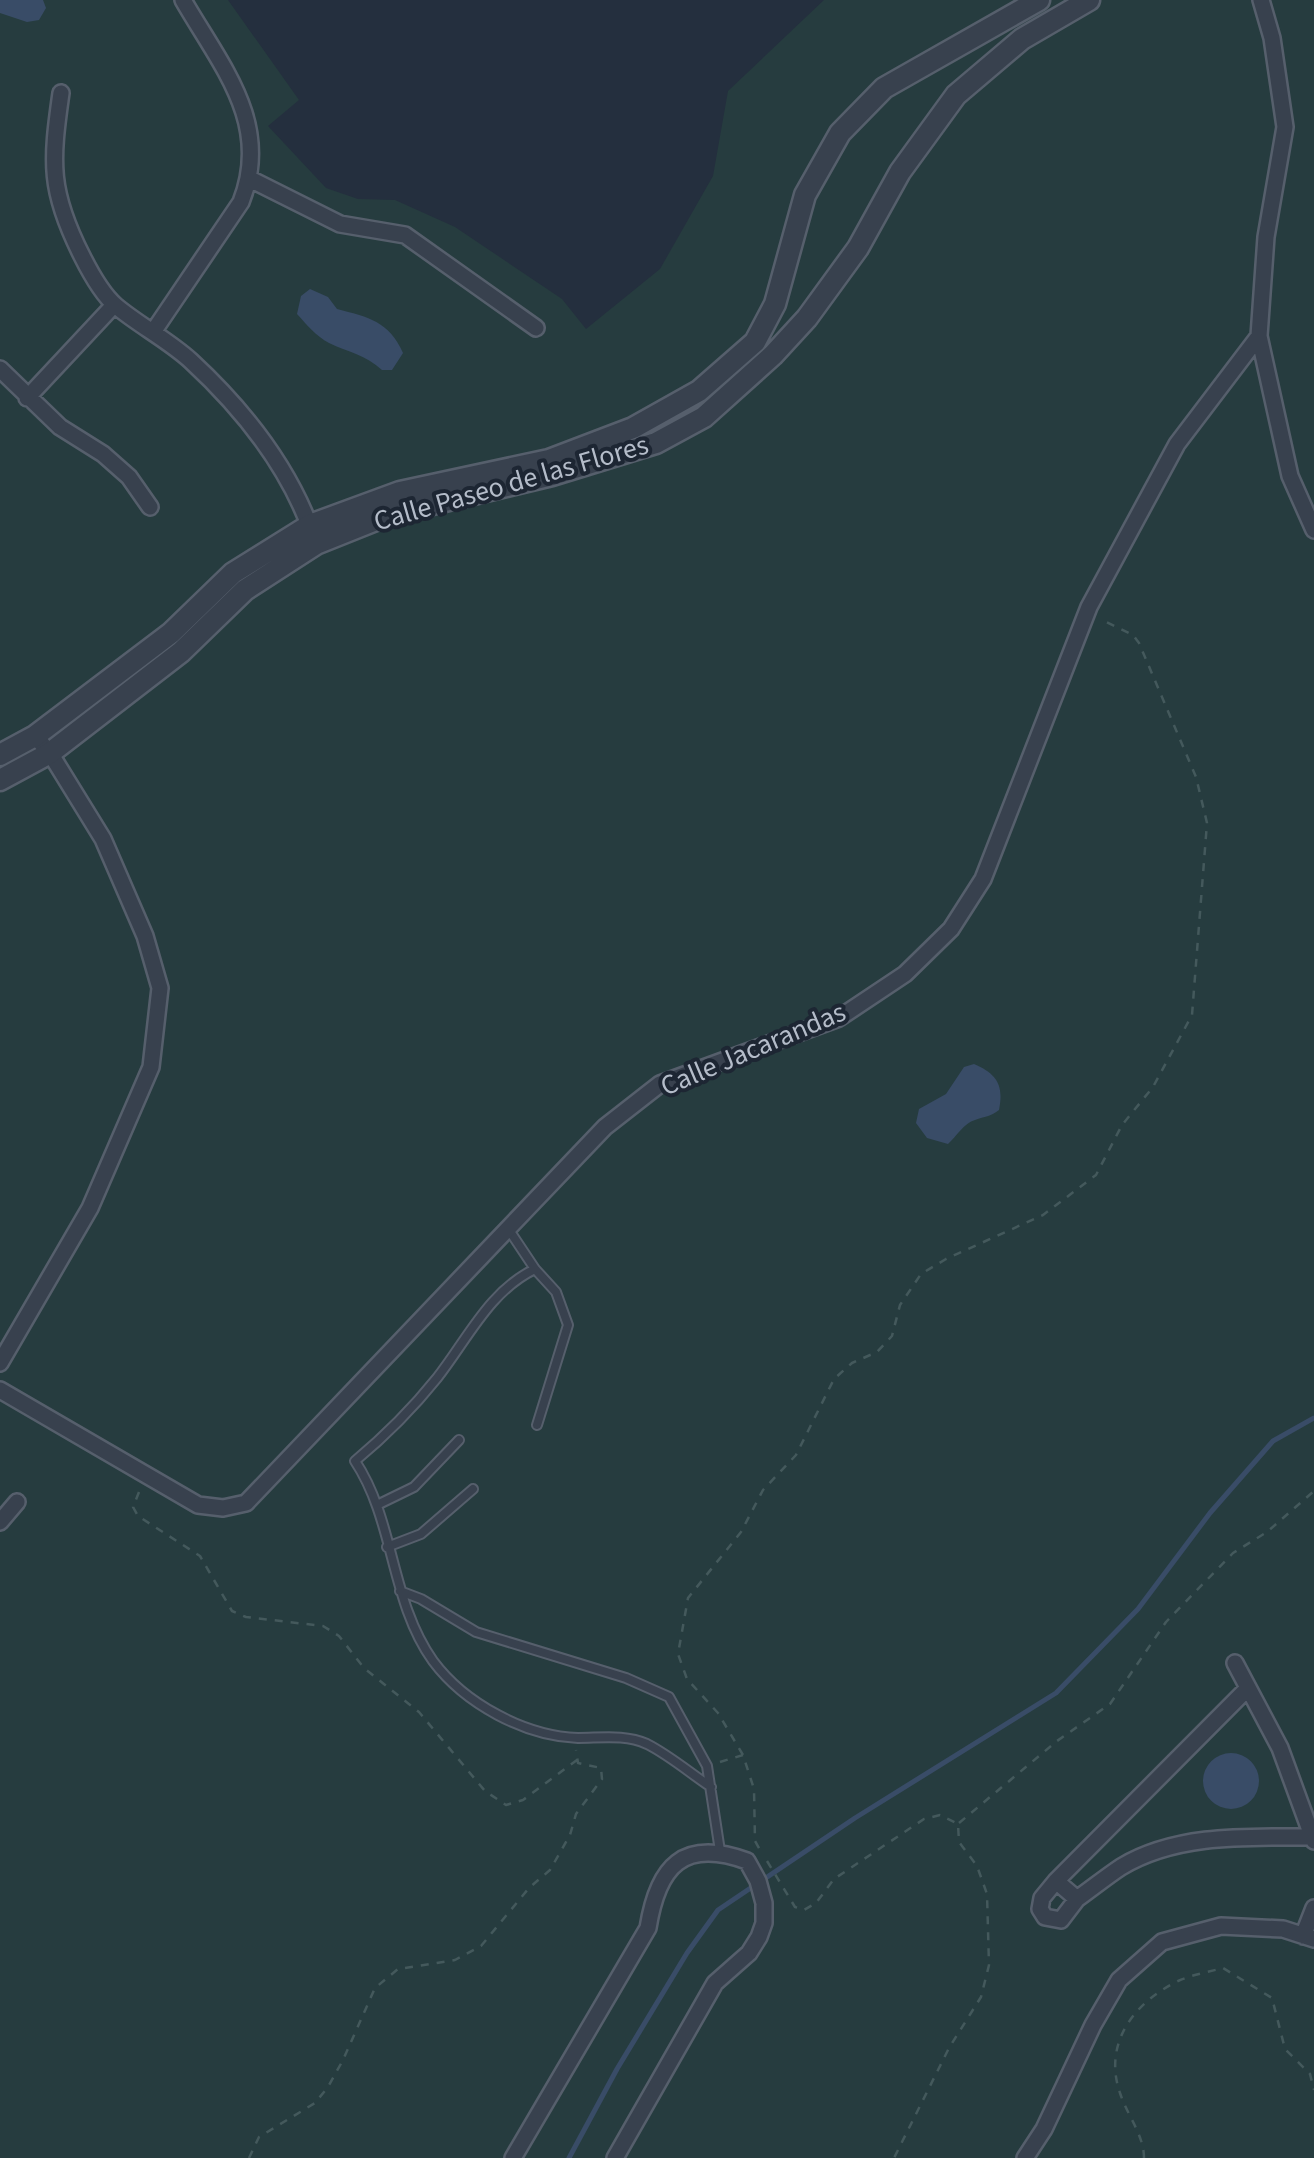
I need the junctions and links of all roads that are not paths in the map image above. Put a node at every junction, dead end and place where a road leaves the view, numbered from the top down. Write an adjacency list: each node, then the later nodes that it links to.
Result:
1 (183, 0): 6 (street)
2 (1039, 0): 15 (street, Calle Paseo de las Flores)
3 (1090, 0): 15 (street, Calle Paseo de las Flores)
4 (1261, 0): 10 (street)
5 (61, 92): 7 (street)
6 (250, 179): 8 (street); 9 (street)
7 (114, 304): 9 (street); 12 (street)
8 (536, 328)
9 (154, 332): 15 (street)
10 (1259, 336): 14 (street); 20 (street, Calle Jacarandas)
11 (0, 369): 12 (street)
12 (28, 398): 13 (street)
13 (150, 507)
14 (1314, 530)
15 (313, 535): 16 (street, Calle Paseo de las Flores); 17 (street, Calle Paseo de las Flores)
16 (36, 736): 17 (street); 18 (street, Calle Paseo de las Flores)
17 (50, 753): 19 (street, Calle Paseo de las Flores); 22 (street)
18 (0, 755)
19 (0, 780)
20 (509, 1230): 21 (lane); 23 (street, Calle Jacarandas)
21 (535, 1269): 24 (lane); 28 (lane)
22 (0, 1363)
23 (0, 1390)
24 (537, 1425)
25 (460, 1440): 28 (lane)
26 (473, 1490): 30 (lane)
27 (17, 1502): 29 (street)
28 (377, 1506): 30 (lane)
29 (0, 1522)
30 (387, 1547): 31 (lane)
31 (400, 1591): 34 (lane); 34 (lane)
32 (1235, 1664): 33 (street)
33 (1248, 1688): 35 (street); 37 (street)
34 (710, 1787): 36 (lane)
35 (1313, 1839): 38 (street)
36 (720, 1851): 41 (street); 42 (street)
37 (1056, 1881): 38 (street); 38 (street)
38 (1077, 1899)
39 (1314, 1908): 40 (street)
40 (1309, 1938): 43 (street)
41 (513, 2158)
42 (614, 2158)
43 (1025, 2158)

